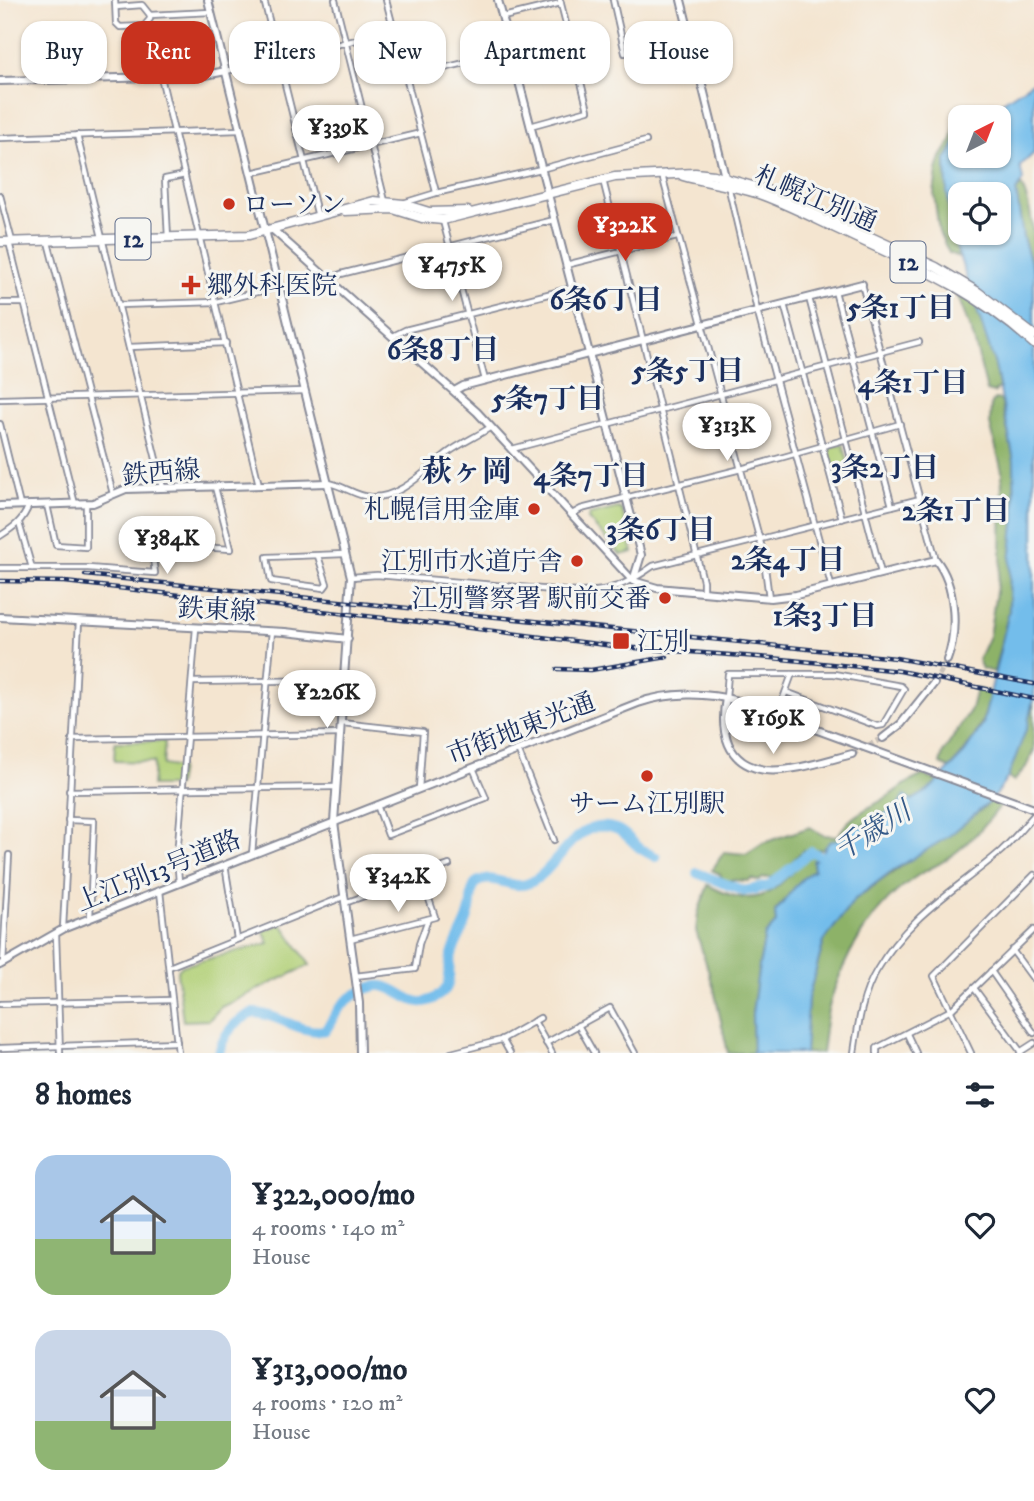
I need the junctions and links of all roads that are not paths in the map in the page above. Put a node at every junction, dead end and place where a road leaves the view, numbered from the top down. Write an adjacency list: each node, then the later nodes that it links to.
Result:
1 (115, 0): 10 (street)
2 (208, 0): 11 (street)
3 (264, 0): 14 (street)
4 (335, 0): 18 (street)
5 (386, 0): 15 (street)
6 (498, 0): 13 (street)
7 (613, 0): 20 (street)
8 (681, 0): 44 (street)
9 (560, 2): 13 (street); 30 (street)
10 (116, 7): 12 (street); 12 (street)
11 (211, 12): 12 (street); 22 (street)
12 (150, 15)
13 (503, 17): 16 (street)
14 (269, 21)
15 (391, 21)
16 (504, 21)
17 (354, 40): 18 (street)
18 (346, 42): 19 (street); 37 (street)
19 (340, 43)
20 (624, 48)
21 (229, 70): 22 (street)
22 (226, 71): 23 (street); 31 (street)
23 (215, 75)
24 (121, 77): 25 (street)
25 (0, 81)
26 (162, 84): 32 (street)
27 (286, 84): 38 (street)
28 (408, 84): 33 (street)
29 (519, 84): 30 (street)
30 (530, 126): 39 (street)
31 (240, 130): 32 (street); 40 (street)
32 (173, 132): 34 (street); 42 (street)
33 (421, 133): 37 (street); 46 (street)
34 (77, 135): 35 (street); 60 (street)
35 (0, 138)
36 (646, 141): 39 (street)
37 (371, 144): 38 (street); 49 (street)
38 (305, 160): 40 (street); 53 (street)
39 (541, 169): 45 (street); 46 (street)
40 (250, 174): 56 (street)
41 (662, 174): 43 (highway, 札幌江別通 / 12); 44 (highway, 札幌江別通 / 12); 58 (street)
42 (185, 176): 57 (street); 59 (street)
43 (603, 180): 45 (highway, 札幌江別通 / 12); 64 (street)
44 (726, 181): 48 (highway, 札幌江別通 / 12); 77 (street)
45 (547, 192): 52 (highway, 札幌江別通 / 12); 55 (street)
46 (436, 193): 50 (street)
47 (0, 195): 62 (street)
48 (772, 195): 80 (highway, 札幌江別通 / 12); 85 (highway, 札幌江別通 / 12)
49 (385, 201): 50 (highway, 札幌江別通 / 12); 51 (highway, 札幌江別通 / 12)
50 (403, 204): 52 (highway, 札幌江別通 / 12)
51 (345, 211): 53 (highway, 札幌江別通 / 12); 54 (highway, 札幌江別通 / 12)
52 (471, 211): 54 (highway, 札幌江別通 / 12)
53 (318, 217): 56 (highway, 札幌江別通 / 12)
54 (443, 220): 63 (street)
55 (554, 220): 63 (street); 65 (street)
56 (269, 231): 57 (highway, 札幌江別通 / 12); 66 (street); 68 (street)
57 (200, 237): 59 (highway, 札幌江別通 / 12); 72 (street)
58 (678, 237): 64 (street); 79 (street)
59 (168, 238): 60 (highway, 札幌江別通 / 12)
60 (102, 240): 61 (highway, 札幌江別通 / 12); 76 (street)
61 (47, 241): 62 (highway, 札幌江別通 / 12); 99 (street)
62 (7, 242): 74 (street)
63 (450, 246): 66 (street); 78 (street)
64 (621, 251): 65 (street); 82 (street)
65 (566, 265): 69 (street)
66 (329, 279): 81 (street)
67 (862, 284): 70 (street); 87 (street)
68 (278, 287): 72 (street); 94 (street)
69 (572, 288): 78 (street); 88 (street)
70 (835, 291): 71 (street); 89 (street)
71 (809, 298): 75 (street); 90 (street)
72 (216, 302): 76 (street); 84 (street)
73 (0, 303): 74 (street)
74 (24, 303): 100 (street)
75 (785, 304): 77 (street); 91 (street)
76 (118, 305): 86 (street)
77 (757, 310): 79 (street); 92 (street)
78 (468, 314): 81 (street); 93 (street)
79 (701, 325): 82 (street); 97 (street)
80 (1034, 335)
81 (393, 336): 95 (street)
82 (643, 340): 88 (street); 102 (street)
83 (919, 342): 87 (street)
84 (226, 343): 86 (street); 96 (street)
85 (1034, 344)
86 (129, 347): 98 (street)
87 (881, 353): 89 (street); 105 (street)
88 (590, 354): 93 (street); 103 (street)
89 (853, 360): 90 (street); 107 (street)
90 (827, 366): 91 (street); 108 (street)
91 (803, 372): 92 (street); 109 (street)
92 (776, 379): 97 (street); 111 (street)
93 (485, 380): 95 (street)
94 (304, 391): 96 (street); 113 (street)
95 (454, 391): 106 (street)
96 (237, 393): 98 (street); 115 (street)
97 (722, 393): 102 (street); 112 (street)
98 (141, 395): 99 (street); 117 (street)
99 (87, 397): 100 (street); 118 (street)
100 (47, 398): 101 (street); 122 (street)
101 (0, 399)
102 (660, 409): 103 (street); 114 (street)
103 (607, 422): 110 (street); 119 (street)
104 (0, 424): 123 (street)
105 (900, 425): 107 (street); 120 (street)
106 (491, 427): 110 (street); 113 (street)
107 (873, 432): 108 (street); 127 (street)
108 (846, 439): 109 (street); 128 (street)
109 (822, 446): 111 (street); 130 (street)
110 (512, 449): 129 (street)
111 (796, 454): 112 (street); 132 (street)
112 (741, 469): 114 (street); 134 (street)
113 (328, 483): 115 (street, 鉄西線); 135 (street)
114 (679, 484): 119 (street); 136 (street)
115 (259, 485): 116 (street, 鉄西線)
116 (215, 486): 117 (street, 鉄西線); 140 (street)
117 (163, 488): 118 (street, 鉄西線)
118 (113, 495): 121 (street, 鉄西線)
119 (627, 499): 129 (street); 143 (street)
120 (920, 499): 127 (street); 138 (street)
121 (86, 503): 122 (street, 鉄西線); 125 (street)
122 (75, 504): 125 (street, 鉄西線)
123 (20, 505): 124 (street, 鉄西線); 126 (street, 鉄西線)
124 (29, 505): 125 (street, 鉄西線); 131 (street)
125 (47, 505)
126 (0, 506)
127 (892, 506): 128 (street)
128 (866, 513): 130 (street); 141 (street)
129 (571, 514): 143 (street)
130 (842, 519): 132 (street)
131 (19, 523): 133 (street); 140 (street)
132 (815, 526): 134 (street); 144 (street)
133 (0, 536)
134 (760, 539): 136 (street); 146 (street)
135 (345, 554): 137 (street); 142 (street)
136 (696, 554): 143 (street); 145 (street)
137 (318, 556): 137 (street)
138 (936, 560): 141 (street); 152 (street)
139 (0, 568): 140 (street)
140 (32, 568)
141 (881, 573): 144 (street)
142 (351, 577): 143 (street); 151 (street)
143 (633, 581): 145 (street)
144 (831, 585): 146 (street)
145 (703, 593): 146 (street)
146 (769, 598)
147 (0, 617): 148 (street, 鉄東線)
148 (79, 621): 149 (street, 鉄東線); 166 (street)
149 (196, 628): 150 (street, 鉄東線); 156 (street)
150 (272, 631): 151 (street, 鉄東線); 155 (street)
151 (348, 639): 154 (street)
152 (947, 660)
153 (792, 674): 158 (street); 158 (street); 159 (street)
154 (345, 680): 155 (street); 161 (street)
155 (268, 681): 156 (street); 163 (street)
156 (192, 682): 164 (street)
157 (934, 683): 165 (street)
158 (786, 692): 160 (street)
159 (726, 698): 160 (street, 市街地東光通); 167 (street, 市街地東光通); 168 (street)
160 (777, 715): 176 (street, 市街地東光通)
161 (342, 723): 162 (street); 173 (street)
162 (341, 734): 163 (street); 170 (street)
163 (263, 735): 164 (street); 171 (street)
164 (187, 737): 166 (street); 172 (street)
165 (883, 738)
166 (72, 739): 174 (street)
167 (518, 750): 169 (street, 市街地東光通); 180 (street)
168 (852, 754)
169 (473, 768): 173 (street, 市街地東光通); 175 (street)
170 (337, 787): 171 (street); 179 (street)
171 (258, 788): 172 (street); 181 (street)
172 (182, 789): 174 (street); 189 (street)
173 (419, 789): 175 (street, 市街地東光通)
174 (69, 791): 178 (street)
175 (377, 805): 179 (street, 市街地東光通)
176 (1034, 809)
177 (1034, 815): 229 (street)
178 (68, 820): 193 (street); 195 (street)
179 (334, 822): 181 (street, 上江別13号道路); 192 (street)
180 (555, 840)
181 (253, 853): 183 (street, 上江別13号道路)
182 (9, 855): 186 (street)
183 (225, 864): 189 (street, 上江別13号道路); 199 (street)
184 (449, 865): 187 (street)
185 (0, 866): 186 (street)
186 (8, 866): 191 (street)
187 (421, 875): 192 (street); 194 (street)
188 (1034, 875): 210 (street)
189 (179, 882): 190 (street, 上江別13号道路)
190 (160, 890): 193 (street, 上江別13号道路); 202 (street)
191 (3, 899): 201 (street)
192 (344, 900): 198 (street); 199 (street)
193 (90, 918): 195 (street, 上江別13号道路)
194 (428, 919): 198 (street); 204 (street)
195 (63, 928): 197 (street, 上江別13号道路)
196 (1034, 930): 200 (street)
197 (55, 933): 201 (street, 上江別13号道路); 208 (street)
198 (350, 939): 204 (street)
199 (237, 940): 202 (street)
200 (1012, 950): 203 (street); 205 (street)
201 (2, 964)
202 (169, 967): 207 (street)
203 (991, 971): 206 (street); 212 (street)
204 (356, 979): 223 (street)
205 (1034, 980)
206 (974, 988): 210 (street); 220 (street)
207 (172, 1000): 208 (street); 215 (street)
208 (60, 1002): 209 (street); 218 (street)
209 (0, 1004)
210 (951, 1010): 213 (street); 232 (street)
211 (578, 1025): 216 (street); 227 (street); 228 (street)
212 (1034, 1032)
213 (907, 1034): 230 (street); 231 (street)
214 (502, 1040): 216 (street); 224 (street); 225 (street)
215 (177, 1042): 218 (street); 222 (street)
216 (546, 1043): 226 (street)
217 (1034, 1043): 220 (street)
218 (60, 1046): 219 (street); 221 (street)
219 (0, 1048)
220 (1020, 1052)
221 (60, 1053)
222 (178, 1053)
223 (360, 1053)
224 (451, 1053)
225 (510, 1053)
226 (552, 1053)
227 (594, 1053)
228 (635, 1053)
229 (854, 1053)
230 (877, 1053)
231 (916, 1053)
232 (971, 1053)

